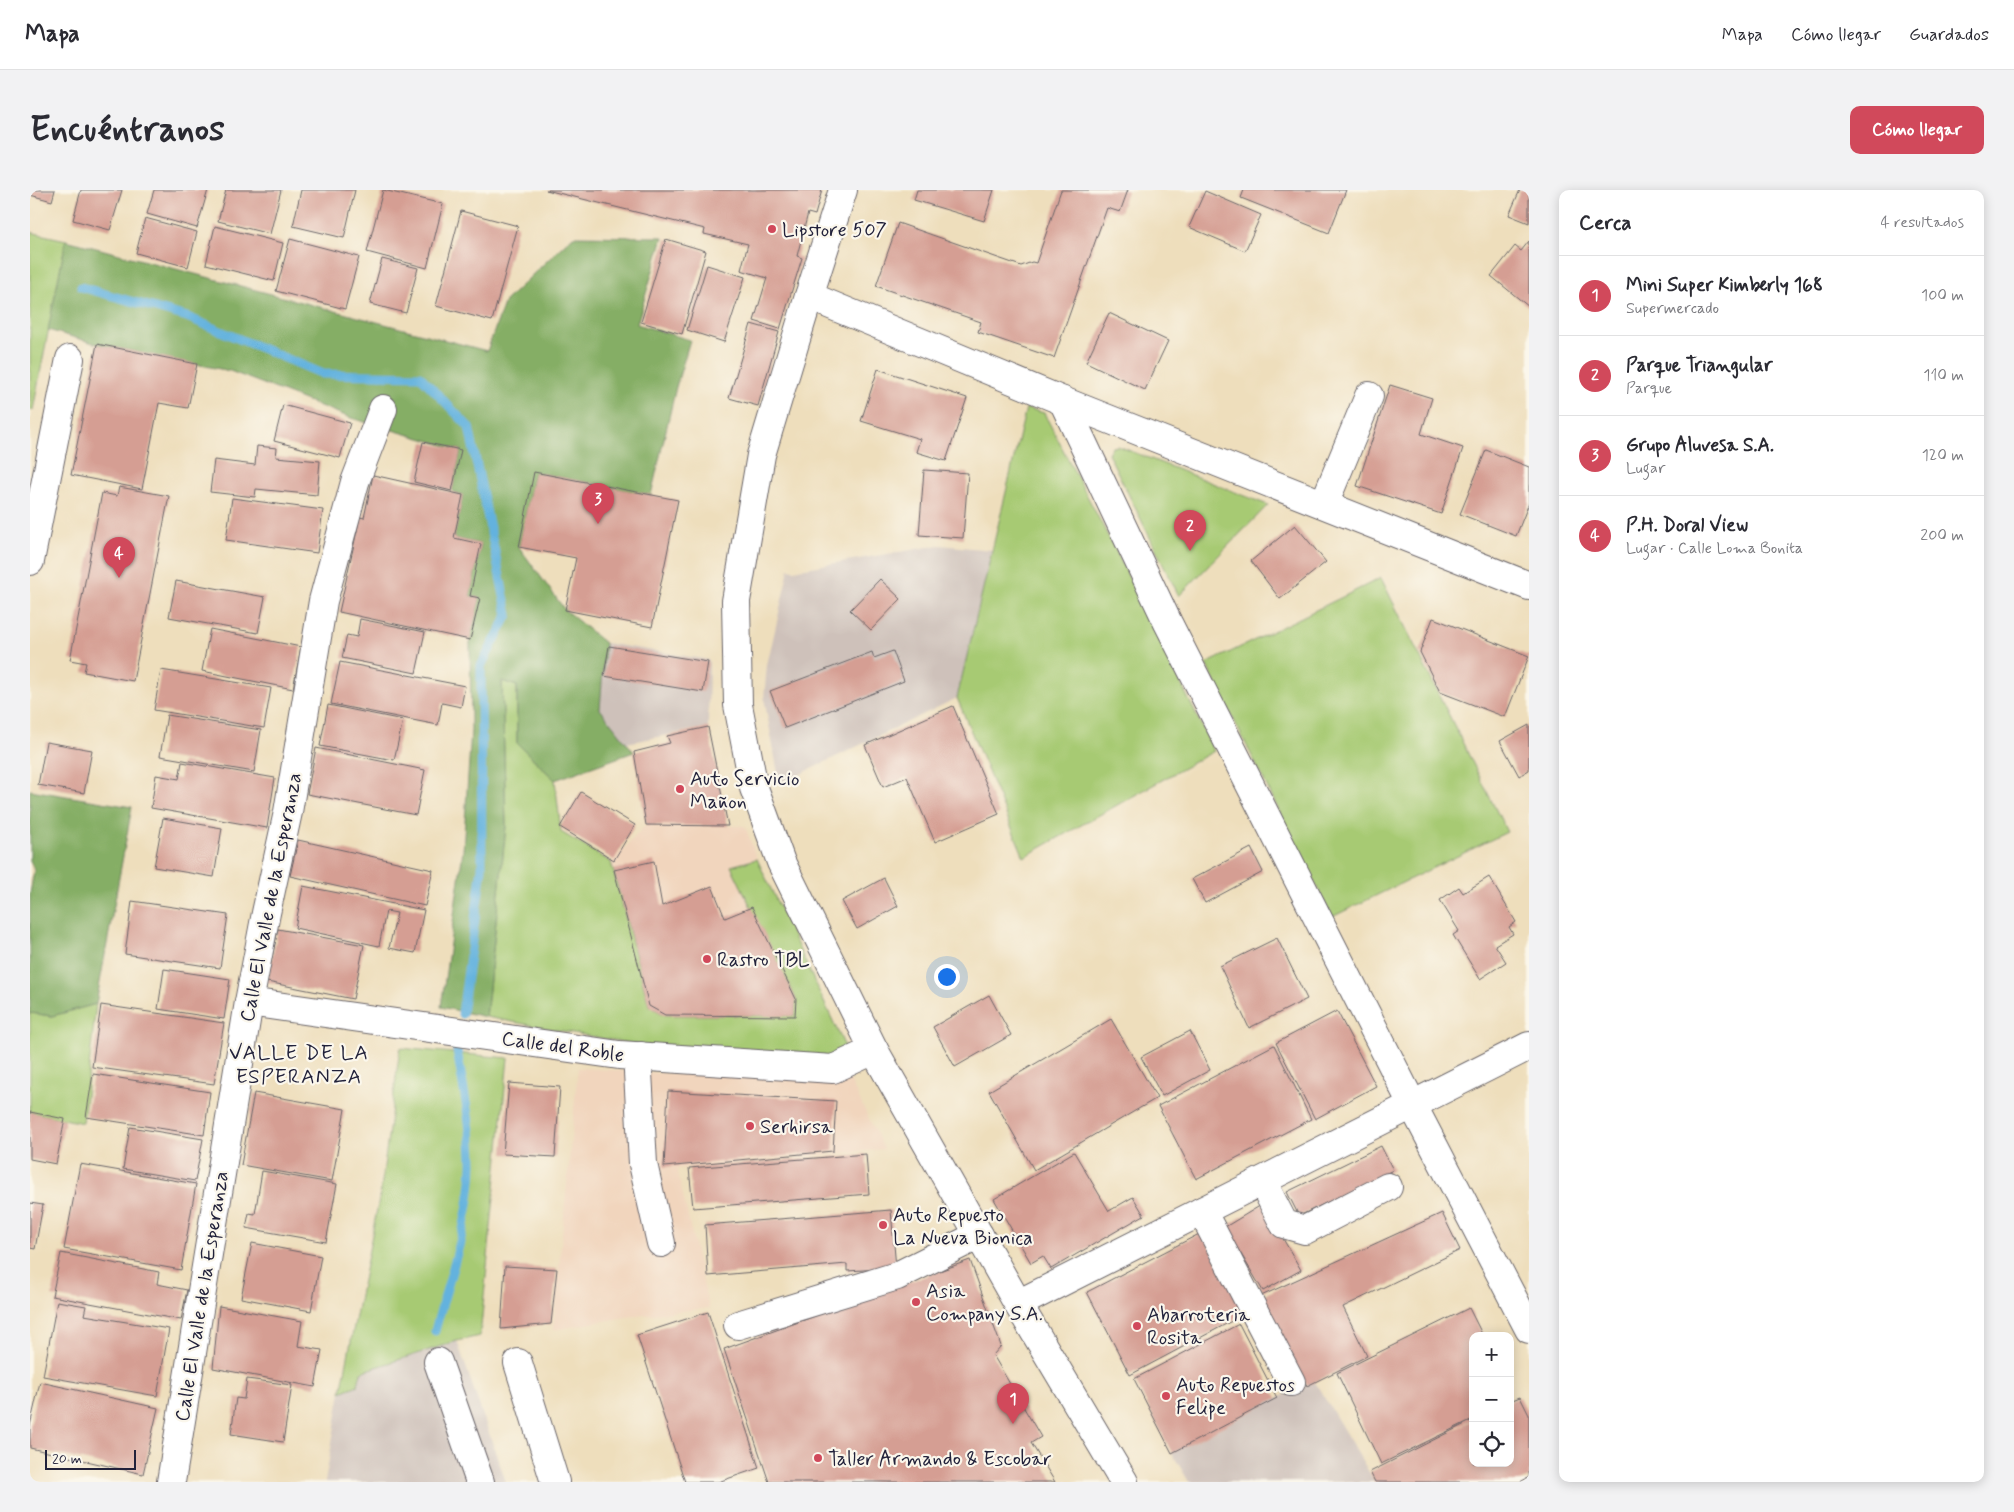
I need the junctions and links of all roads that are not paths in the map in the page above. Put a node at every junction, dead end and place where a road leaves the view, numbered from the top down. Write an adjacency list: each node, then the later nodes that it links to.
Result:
1 (844, 190): 2 (street)
2 (809, 296): 5 (street); 12 (street)
3 (70, 359): 8 (street)
4 (1369, 396): 7 (street)
5 (1063, 401): 7 (street); 14 (street)
6 (384, 408): 10 (street, Calle El Valle de la Esperanza)
7 (1324, 504): 9 (street)
8 (30, 561)
9 (1529, 586)
10 (249, 1002): 13 (street, Calle del Roble); 26 (street, Calle El Valle de la Esperanza)
11 (1529, 1046): 14 (street)
12 (874, 1050): 13 (street, Calle del Roble); 18 (street)
13 (640, 1056): 19 (street)
14 (1412, 1104): 15 (street); 22 (street)
15 (1262, 1180): 16 (street); 17 (street)
16 (1388, 1187)
17 (1202, 1211): 20 (street); 25 (street)
18 (979, 1235): 20 (street); 21 (street)
19 (661, 1243)
20 (1018, 1304): 29 (street)
21 (738, 1326)
22 (1529, 1329)
23 (438, 1362): 27 (street)
24 (518, 1363): 28 (street)
25 (1291, 1382)
26 (171, 1482)
27 (480, 1482)
28 (556, 1482)
29 (1124, 1482)

